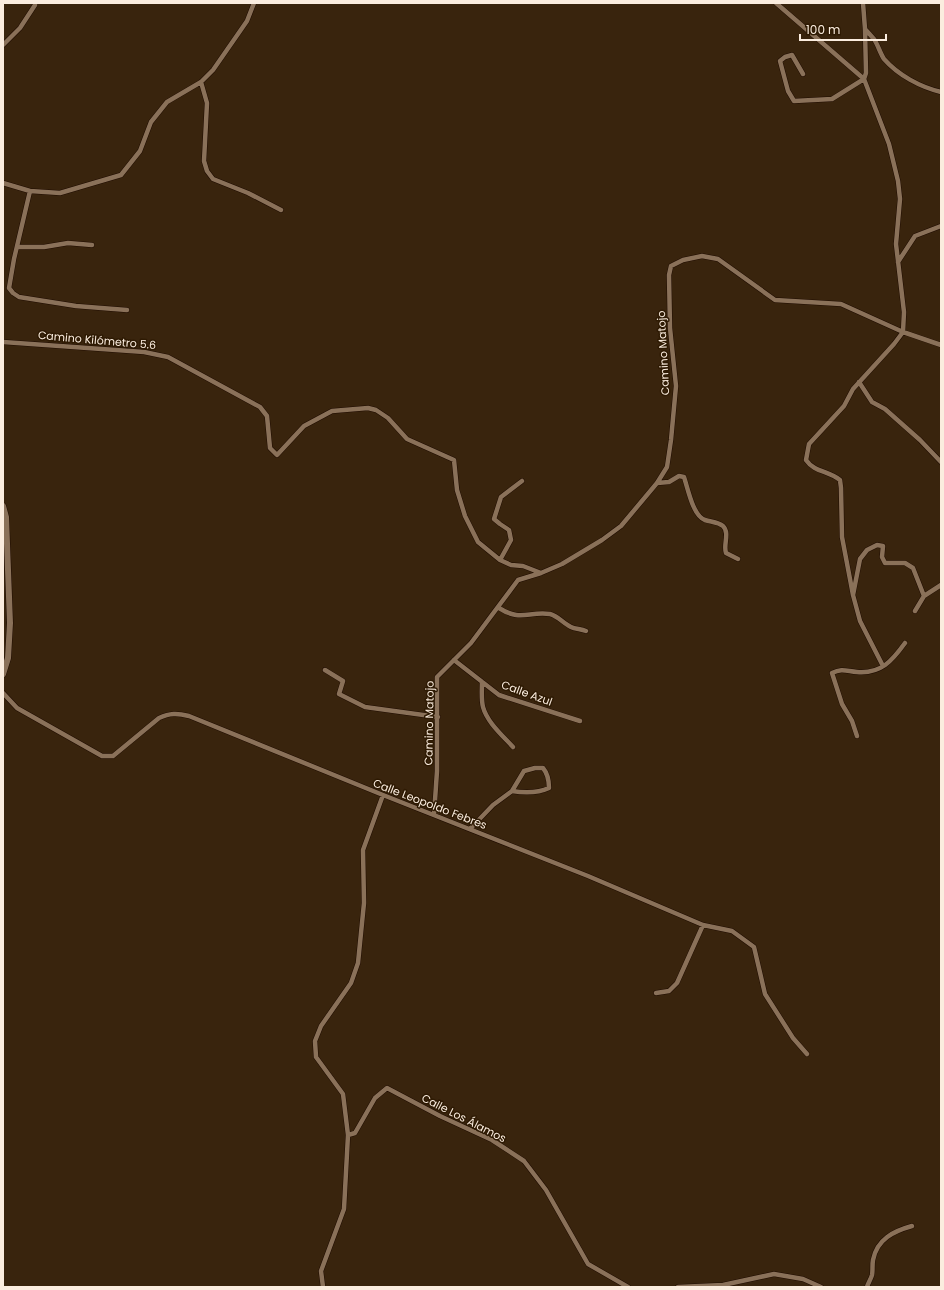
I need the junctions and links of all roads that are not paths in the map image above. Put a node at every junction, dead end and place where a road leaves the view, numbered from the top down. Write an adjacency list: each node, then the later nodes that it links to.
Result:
1 (254, 3): 9 (street)
2 (776, 3): 8 (street)
3 (862, 3): 5 (street)
4 (35, 6): 6 (street)
5 (865, 29): 8 (street); 10 (street)
6 (3, 45)
7 (803, 74): 8 (street)
8 (864, 79): 17 (street)
9 (201, 82): 12 (street); 13 (street)
10 (941, 92)
11 (3, 183): 12 (street)
12 (30, 191): 16 (street)
13 (281, 210)
14 (941, 226): 17 (street)
15 (92, 245): 16 (street)
16 (17, 247): 18 (street)
17 (898, 262): 19 (street)
18 (127, 310)
19 (903, 332): 21 (street, Camino Matojo); 22 (street); 25 (street, Camino Matojo)
20 (3, 342): 28 (street, Camino Kilómetro 5.6)
21 (941, 345)
22 (859, 382): 23 (street); 31 (street)
23 (941, 462)
24 (522, 481): 28 (street)
25 (657, 483): 27 (street); 29 (street, Camino Matojo)
26 (3, 506): 40 (street)
27 (738, 559)
28 (500, 560): 29 (street, Camino Kilómetro 5.6)
29 (540, 574): 33 (street, Camino Matojo)
30 (941, 585): 32 (street)
31 (853, 595): 32 (street); 38 (street)
32 (924, 596): 34 (street)
33 (499, 608): 35 (street); 37 (street, Camino Matojo)
34 (915, 611)
35 (586, 631)
36 (905, 643): 38 (street)
37 (454, 660): 41 (street, Calle Azul); 43 (street, Camino Matojo)
38 (884, 666): 45 (street)
39 (325, 670): 43 (street)
40 (3, 674)
41 (482, 682): 44 (street, Calle Azul); 46 (street)
42 (3, 693): 48 (street, Calle Leopoldo Febres)
43 (438, 717): 49 (street, Camino Matojo)
44 (580, 721)
45 (857, 736)
46 (513, 747)
47 (512, 791): 47 (street); 50 (street)
48 (383, 795): 49 (street, Calle Leopoldo Febres); 54 (street)
49 (434, 815): 50 (street, Calle Leopoldo Febres)
50 (470, 829): 51 (street, Calle Leopoldo Febres)
51 (703, 925): 52 (street); 53 (street, Calle Leopoldo Febres)
52 (656, 993)
53 (807, 1054)
54 (348, 1135): 56 (street); 57 (street, Calle Los Álamos)
55 (912, 1226): 60 (street)
56 (323, 1287)
57 (628, 1287)
58 (678, 1287): 59 (street)
59 (821, 1287)
60 (867, 1287)

